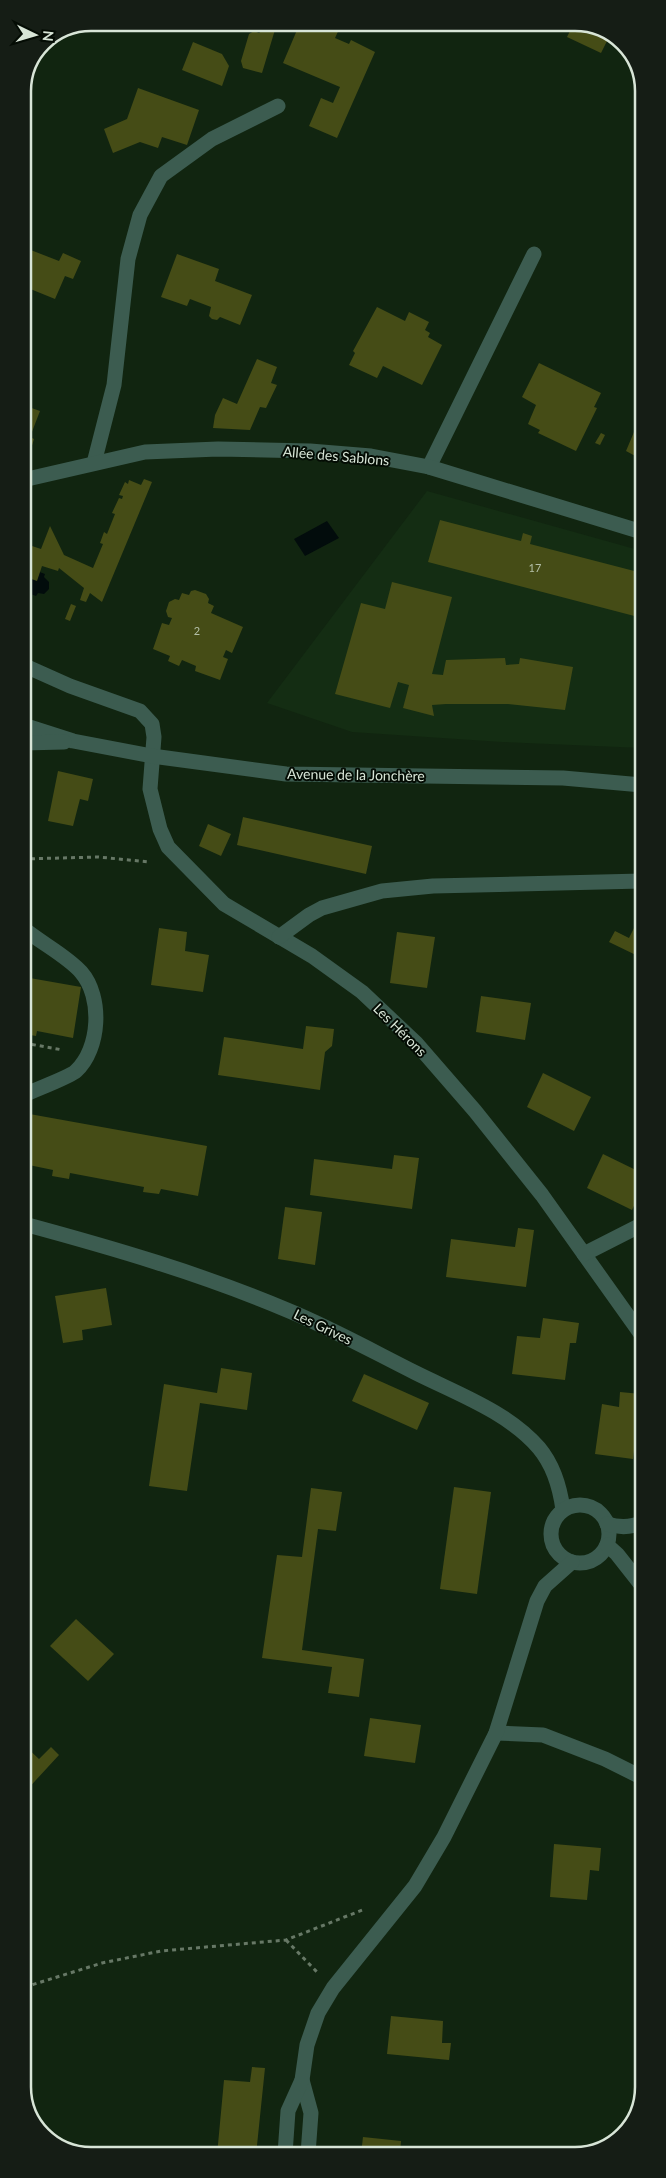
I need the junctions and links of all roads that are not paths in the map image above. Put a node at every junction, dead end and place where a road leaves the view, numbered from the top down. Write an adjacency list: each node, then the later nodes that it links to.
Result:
1 (278, 106): 3 (street)
2 (534, 254): 4 (street)
3 (94, 463): 4 (street, Allée des Sablons); 5 (street, Allée des Sablons)
4 (429, 467): 6 (street, Allée des Sablons)
5 (31, 478)
6 (635, 530)
7 (31, 669): 11 (street, Les Hérons)
8 (31, 728): 9 (street, Avenue de la Jonchère)
9 (73, 741): 10 (street, Avenue de la Jonchère); 11 (street, Avenue de la Jonchère)
10 (31, 743)
11 (152, 756): 12 (street, Avenue de la Jonchère); 15 (street, Les Hérons)
12 (635, 784)
13 (635, 881): 15 (street)
14 (31, 933): 16 (street)
15 (279, 936): 19 (street, Les Hérons)
16 (31, 1092)
17 (31, 1226): 21 (street, Les Grives)
18 (635, 1228): 19 (street)
19 (584, 1254): 20 (street, Les Hérons)
20 (635, 1326)
21 (563, 1510): 22 (street); 25 (street)
22 (607, 1524): 23 (street); 24 (street)
23 (635, 1526)
24 (607, 1544): 25 (street); 26 (street)
25 (572, 1562): 27 (street)
26 (635, 1577)
27 (496, 1733): 28 (street); 29 (street)
28 (635, 1774)
29 (302, 2080): 30 (street); 31 (street)
30 (285, 2147)
31 (309, 2147)

